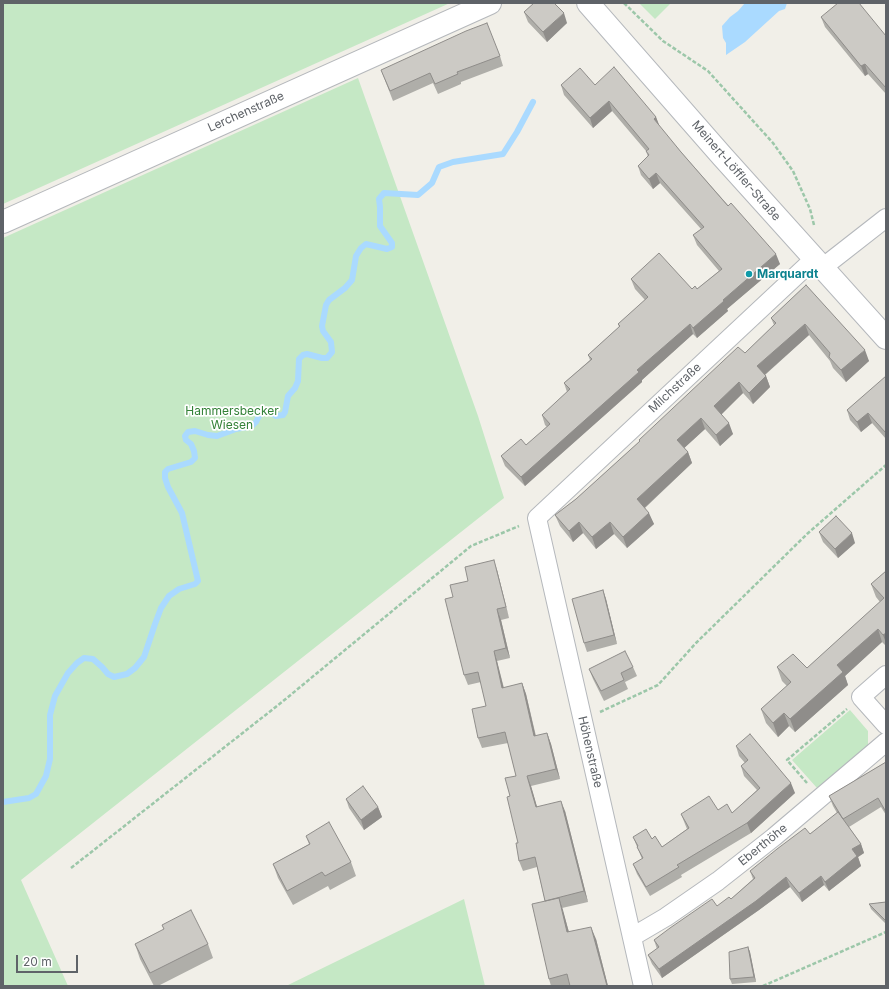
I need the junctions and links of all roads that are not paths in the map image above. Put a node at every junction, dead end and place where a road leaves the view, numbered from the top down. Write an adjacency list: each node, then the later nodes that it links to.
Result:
1 (490, 3): 4 (street, Lerchenstraße)
2 (588, 3): 5 (street, Meinert-Löffler-Straße)
3 (886, 218): 5 (street, Milchstraße)
4 (3, 222)
5 (818, 263): 6 (street, Meinert-Löffler-Straße); 7 (street, Milchstraße)
6 (886, 338)
7 (537, 518): 11 (street, Höhenstraße)
8 (886, 676): 9 (street)
9 (886, 725)
10 (886, 742): 11 (street, Eberthöhe)
11 (632, 937): 12 (street, Höhenstraße)
12 (643, 986)

